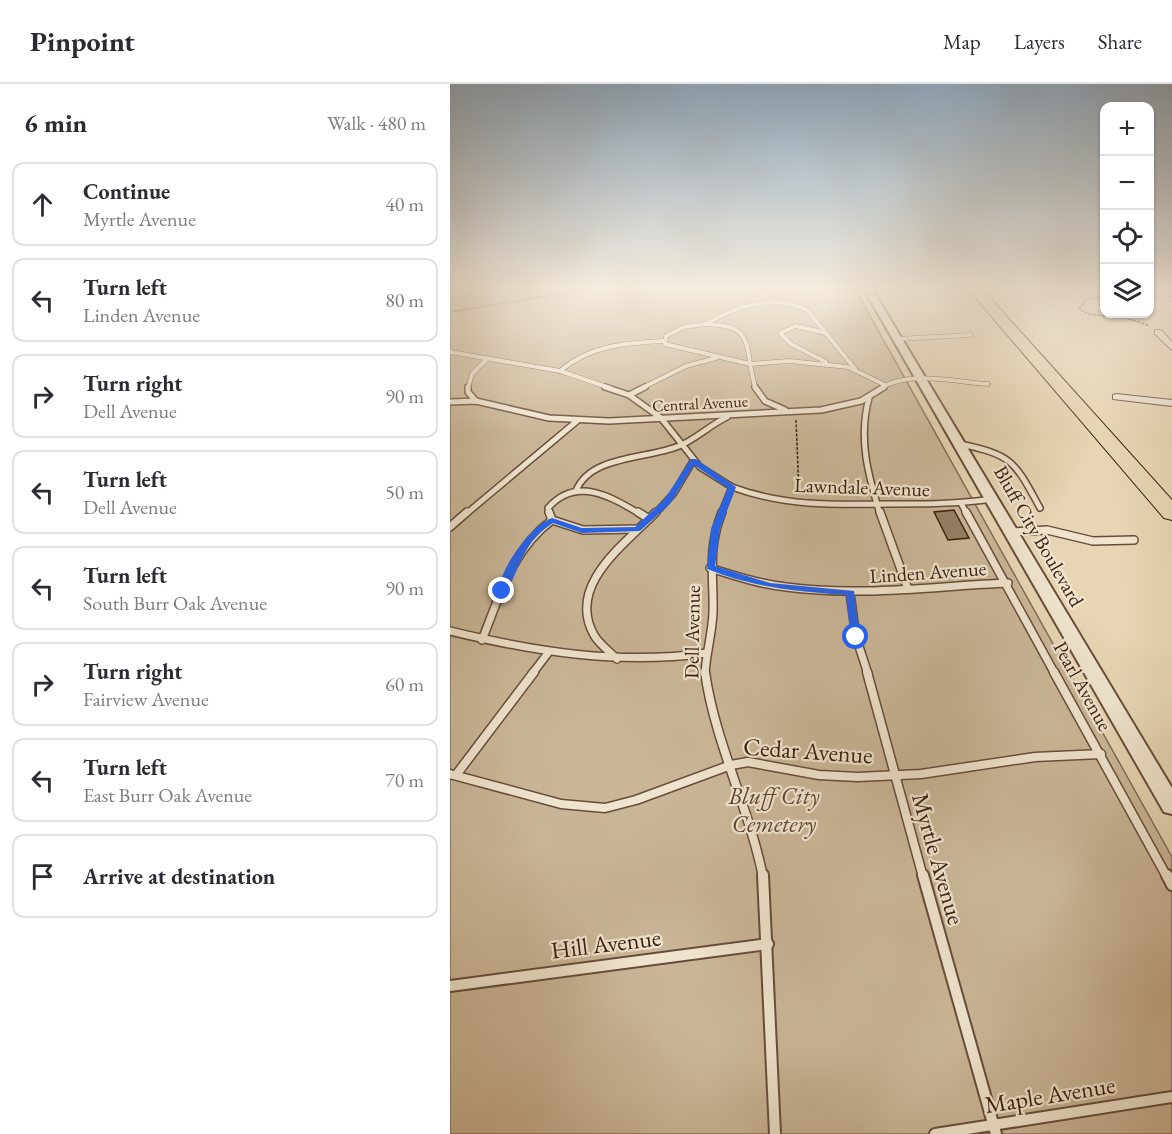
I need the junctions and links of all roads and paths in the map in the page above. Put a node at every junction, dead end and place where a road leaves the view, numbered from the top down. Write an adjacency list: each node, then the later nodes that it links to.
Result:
1 (665, 338): 9 (lane)
2 (745, 338): 13 (lane)
3 (785, 338): 14 (lane)
4 (830, 338): 15 (lane)
5 (916, 338): 8 (lane)
6 (1018, 338): 41 (highway)
7 (1028, 338): 35 (highway)
8 (898, 339): 17 (street, Bluff City Boulevard)
9 (664, 341): 11 (lane); 16 (lane)
10 (450, 352): 12 (lane)
11 (718, 357): 13 (lane); 20 (lane)
12 (486, 360): 16 (lane); 23 (lane)
13 (749, 364): 14 (lane); 26 (lane)
14 (833, 365): 15 (lane)
15 (855, 369): 19 (lane)
16 (560, 371): 20 (lane)
17 (921, 379): 18 (lane, Central Avenue); 19 (lane, Central Avenue); 30 (street, Bluff City Boulevard)
18 (988, 384)
19 (885, 385): 21 (lane, Central Avenue)
20 (629, 395): 28 (lane)
21 (869, 398): 26 (lane, Central Avenue); 38 (lane)
22 (1116, 398): 25 (street)
23 (476, 401): 24 (lane, Central Avenue); 29 (lane, Central Avenue)
24 (450, 402)
25 (1170, 402)
26 (795, 412): 27 (lane, Central Avenue); 37 (path)
27 (733, 415): 28 (lane, Central Avenue); 31 (lane)
28 (661, 418): 29 (lane, Central Avenue); 31 (lane)
29 (577, 421): 44 (lane)
30 (960, 444): 36 (street, Bluff City Boulevard); 40 (lane)
31 (682, 445): 32 (lane); 34 (lane)
32 (693, 461): 33 (lane); 42 (lane)
33 (732, 487): 37 (lane, Lawndale Avenue); 48 (lane, Dell Avenue)
34 (576, 491): 42 (lane); 43 (lane)
35 (1172, 498)
36 (993, 500): 39 (lane, Lawndale Avenue); 46 (street, Bluff City Boulevard)
37 (794, 504): 38 (lane, Lawndale Avenue)
38 (879, 505): 39 (lane, Lawndale Avenue); 50 (lane)
39 (962, 505): 49 (lane, Pearl Avenue)
40 (1040, 508)
41 (1172, 513)
42 (649, 519): 45 (lane)
43 (552, 520): 45 (lane); 53 (lane)
44 (450, 527)
45 (637, 529): 56 (lane)
46 (1012, 532): 47 (lane); 61 (street, Bluff City Boulevard)
47 (1134, 540)
48 (710, 567): 51 (lane, Linden Avenue); 55 (lane, Dell Avenue)
49 (1008, 584): 50 (lane, Linden Avenue); 57 (lane, Pearl Avenue)
50 (908, 589): 51 (lane, Linden Avenue)
51 (850, 593): 60 (lane, Myrtle Avenue)
52 (450, 631): 53 (lane)
53 (482, 640): 54 (lane)
54 (548, 653): 56 (lane); 59 (lane)
55 (707, 653): 56 (lane); 58 (lane, Dell Avenue)
56 (617, 659)
57 (1101, 754): 60 (lane, Cedar Avenue); 62 (lane, Pearl Avenue)
58 (731, 765): 59 (lane, Cedar Avenue); 60 (lane, Cedar Avenue); 63 (lane, Dell Avenue)
59 (453, 775)
60 (895, 776): 66 (lane, Myrtle Avenue)
61 (1172, 806)
62 (1172, 885)
63 (768, 944): 64 (lane, Hill Avenue); 67 (lane, Dell Avenue)
64 (450, 986)
65 (1172, 1097): 66 (lane, Maple Avenue)
66 (994, 1129): 68 (lane, Maple Avenue)
67 (775, 1134)
68 (935, 1134)

